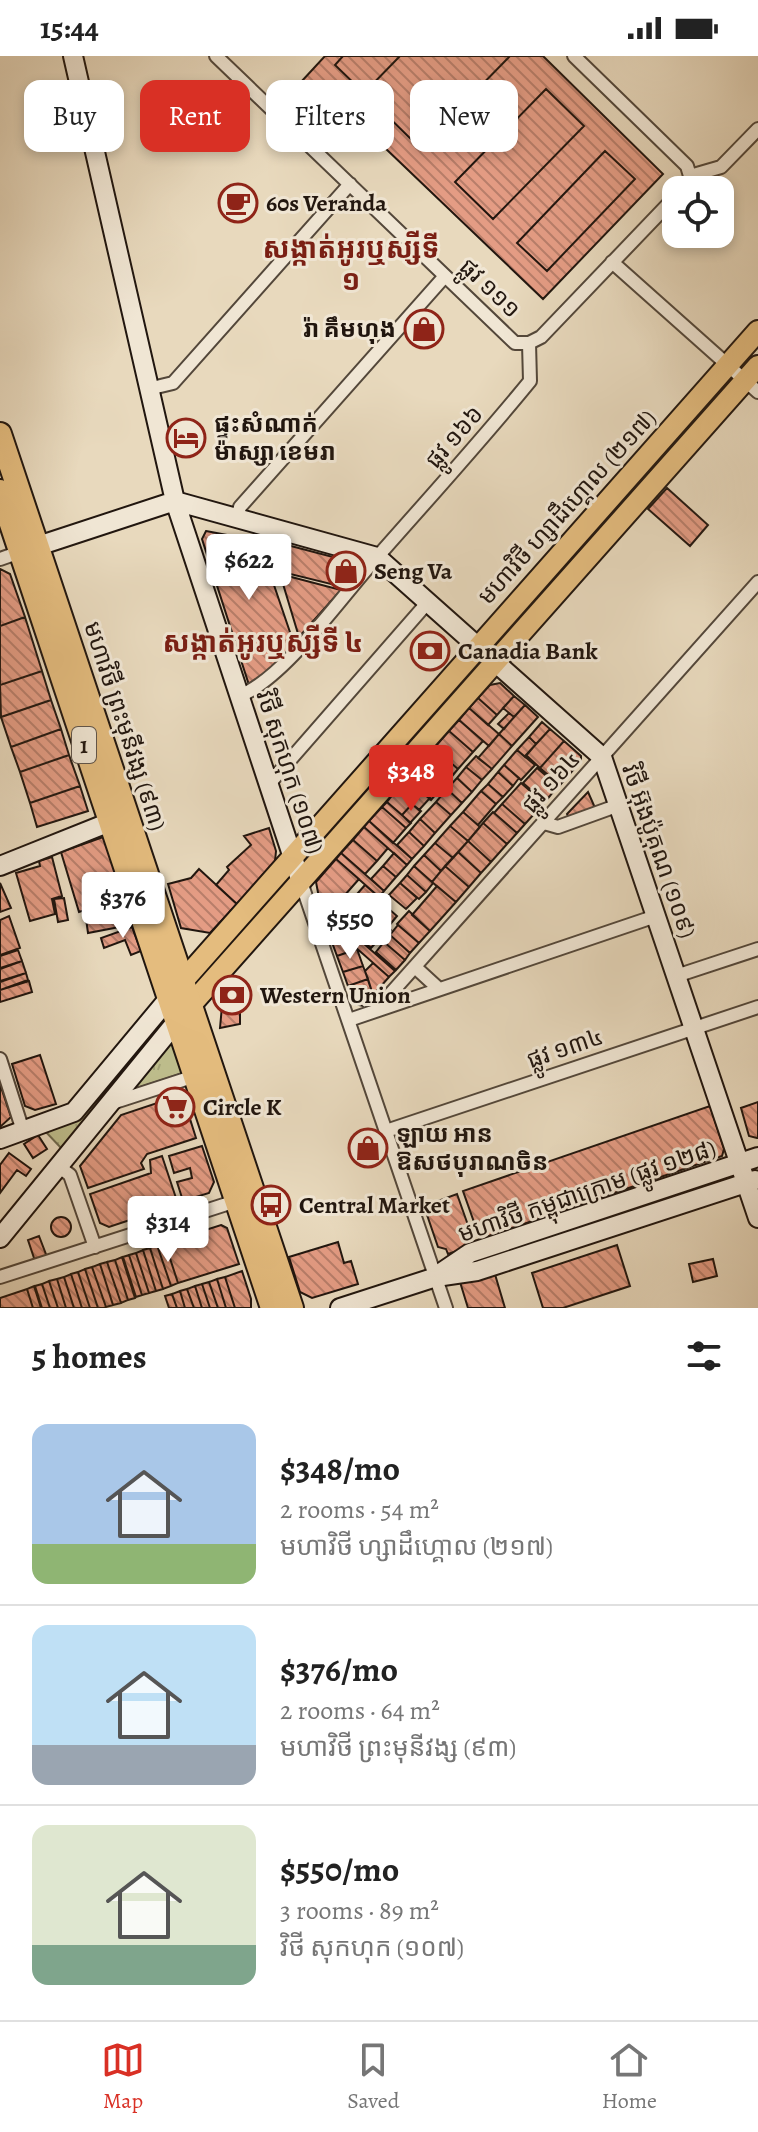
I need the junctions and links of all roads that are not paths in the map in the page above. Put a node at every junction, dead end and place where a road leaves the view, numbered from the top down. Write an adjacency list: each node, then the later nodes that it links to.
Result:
1 (73, 56): 14 (street, វិថី សុកហុក (១០៧))
2 (216, 56): 6 (street, ផ្លូវ ១១១)
3 (574, 56): 5 (street)
4 (758, 129): 5 (street)
5 (690, 176)
6 (350, 184): 9 (street, ផ្លូវ ១១១); 14 (street)
7 (662, 210): 8 (street)
8 (612, 262): 11 (street); 12 (street)
9 (445, 276): 11 (street, ផ្លូវ ១១១); 18 (street)
10 (758, 331): 12 (main road, មហាវិថី ហ្សាដឹហ្គោល (២១៧))
11 (529, 343): 20 (street, ផ្លូវ ១៦៦)
12 (728, 365): 13 (street); 23 (main road, មហាវិថី ហ្សាដឹហ្គោល (២១៧))
13 (754, 379): 24 (main road, មហាវិថី ហ្សាដឹហ្គោល (២១៧))
14 (148, 389): 17 (street, វិថី សុកហុក (១០៧))
15 (0, 434): 19 (highway, មហាវិថី ព្រះមុនីវង្ស (៩៣) / 1)
16 (0, 491): 19 (highway, មហាវិថី ព្រះមុនីវង្ស (៩៣) / 1)
17 (175, 501): 18 (street, វិថី អ៊ុងប៉ូគុណ (១០៩)); 19 (street); 25 (street, វិថី សុកហុក (១០៧))
18 (237, 518): 20 (street, វិថី អ៊ុងប៉ូគុណ (១០៩))
19 (19, 553): 29 (highway, មហាវិថី ព្រះមុនីវង្ស (៩៣) / 1); 38 (highway, មហាវិថី ព្រះមុនីវង្ស (៩៣) / 1)
20 (377, 557): 22 (street, វិថី អ៊ុងប៉ូគុណ (១០៩)); 25 (street, ផ្លូវ ១៦៦)
21 (758, 582): 26 (street, ផ្លូវ ១៦៤)
22 (428, 602): 23 (street, វិថី អ៊ុងប៉ូគុណ (១០៩)); 27 (street)
23 (478, 646): 24 (street, វិថី អ៊ុងប៉ូគុណ (១០៩)); 31 (main road, មហាវិថី ហ្សាដឹហ្គោល (២១៧))
24 (495, 661): 26 (street, វិថី អ៊ុងប៉ូគុណ (១០៩)); 33 (main road, មហាវិថី ហ្សាដឹហ្គោល (២១៧))
25 (239, 696): 27 (street, វិថី សុកហុក (១០៧))
26 (602, 757): 28 (street, វិថី អ៊ុងប៉ូគុណ (១០៩)); 30 (street, ផ្លូវ ១៦៤)
27 (269, 784): 31 (street, វិថី សុកហុក (១០៧))
28 (619, 805): 30 (street); 34 (street, វិថី អ៊ុងប៉ូគុណ (១០៩))
29 (110, 822): 32 (street); 38 (highway, មហាវិថី ព្រះមុនីវង្ស (៩៣) / 1)
30 (544, 823): 36 (street, ផ្លូវ ១៦៤)
31 (293, 856): 33 (street, វិថី សុកហុក (១០៧)); 38 (main road, មហាវិថី ហ្សាដឹហ្គោល (២១៧))
32 (0, 866)
33 (300, 879): 42 (main road, មហាវិថី ហ្សាដឹហ្គោល (២១៧)); 43 (street, វិថី សុកហុក (១០៧))
34 (656, 916): 37 (street, វិថី អ៊ុងប៉ូគុណ (១០៩)); 39 (street)
35 (758, 949): 37 (street)
36 (415, 967): 39 (street); 41 (street, ផ្លូវ ១៦៤)
37 (676, 976): 44 (street, វិថី អ៊ុងប៉ូគុណ (១០៩))
38 (176, 989): 42 (highway, មហាវិថី ព្រះមុនីវង្ស (៩៣) / 1); 48 (street, មហាវិថី ហ្សាដឹហ្គោល (២១៧))
39 (439, 989): 41 (street)
40 (758, 1007): 44 (street, ផ្លូវ ១៣៤)
41 (376, 1010): 43 (street)
42 (184, 1013): 46 (highway, មហាវិថី ព្រះមុនីវង្ស (៩៣) / 1); 47 (street); 63 (highway, មហាវិថី ព្រះមុនីវង្ស (៩៣) / 1)
43 (349, 1020): 49 (street, វិថី សុកហុក (១០៧))
44 (694, 1028): 49 (street, ផ្លូវ ១៣៤); 52 (street, វិថី អ៊ុងប៉ូគុណ (១០៩))
45 (0, 1059): 48 (street)
46 (195, 1076): 47 (street); 55 (highway, មហាវិថី ព្រះមុនីវង្ស (៩៣) / 1)
47 (109, 1104): 53 (street)
48 (23, 1131): 50 (street, មហាវិថី ហ្សាដឹហ្គោល (២១៧))
49 (386, 1131): 60 (street, វិថី សុកហុក (១០៧))
50 (0, 1139)
51 (758, 1157): 52 (street, មហាវិថី កម្ពុជាក្រោម (ផ្លូវ ១២៨))
52 (740, 1163): 54 (street, វិថី អ៊ុងប៉ូគុណ (១០៩)); 60 (street, មហាវិថី កម្ពុជាក្រោម (ផ្លូវ ១២៨))
53 (58, 1166): 57 (street); 58 (street)
54 (752, 1181): 56 (street, វិថី អ៊ុងប៉ូគុណ (១០៩)); 60 (street, មហាវិថី កម្ពុជាក្រោម (ផ្លូវ ១២៨))
55 (236, 1201): 58 (street); 62 (highway, មហាវិថី ព្រះមុនីវង្ស (៩៣) / 1)
56 (758, 1218)
57 (0, 1238)
58 (95, 1247): 59 (street)
59 (0, 1277)
60 (436, 1277): 61 (street, មហាវិថី កម្ពុជាក្រោម (ផ្លូវ ១២៨)); 65 (street, វិថី សុកហុក (១០៧))
61 (367, 1304): 64 (street, មហាវិថី កម្ពុជាក្រោម (ផ្លូវ ១២៨))
62 (272, 1308)
63 (292, 1308)
64 (340, 1308)
65 (446, 1308)

